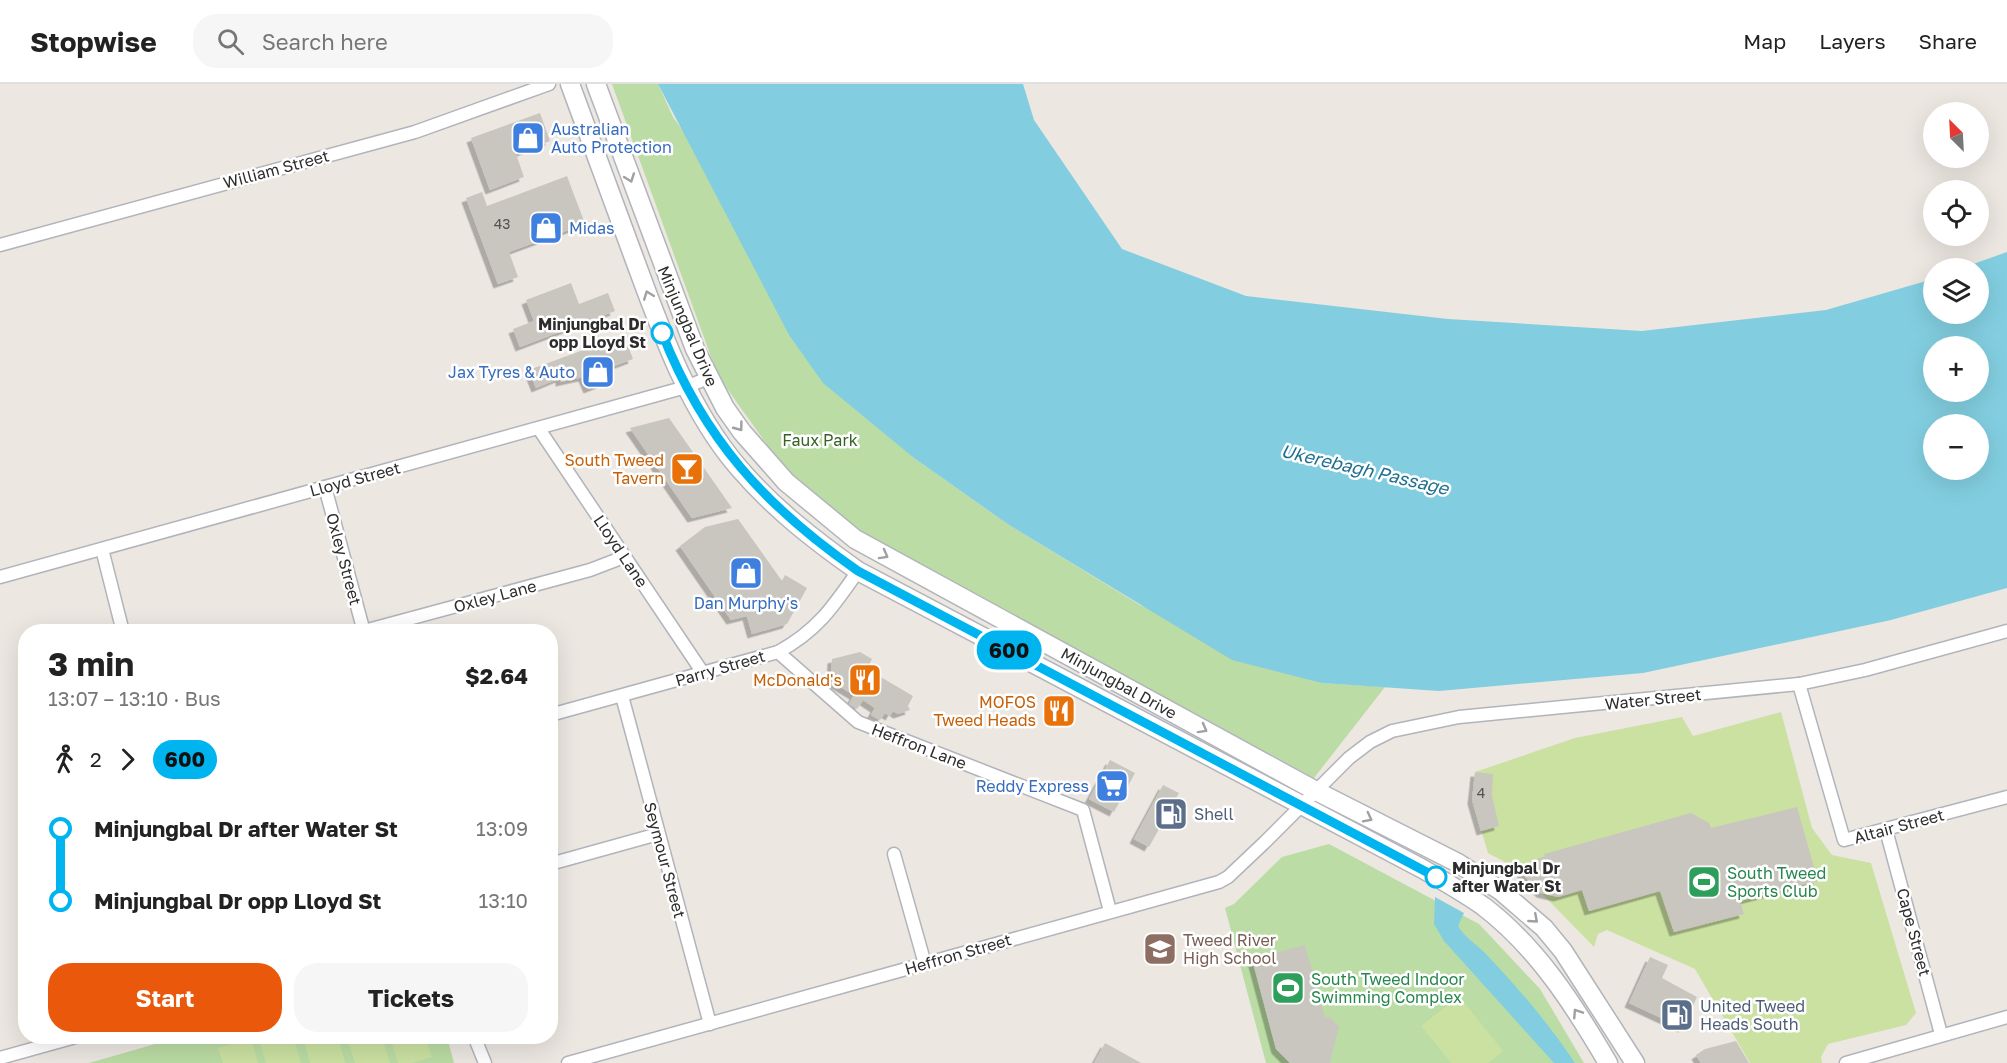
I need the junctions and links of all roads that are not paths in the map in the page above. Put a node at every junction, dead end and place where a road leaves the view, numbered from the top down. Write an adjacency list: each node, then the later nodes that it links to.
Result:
1 (549, 84): 4 (street, William Street)
2 (570, 84): 6 (main road, Minjungbal Drive, one-way to 2)
3 (596, 84): 5 (main road, Minjungbal Drive, one-way to 5)
4 (0, 245)
5 (708, 378): 6 (street, Lloyd Street); 22 (main road, Minjungbal Drive, one-way to 22)
6 (687, 387): 7 (street, Lloyd Street); 11 (main road, Minjungbal Drive)
7 (539, 429): 8 (street, Lloyd Street); 10 (street, Lloyd Lane)
8 (325, 487): 9 (street, Lloyd Street); 14 (street, Oxley Street)
9 (102, 549): 12 (street, Lloyd Street); 13 (street)
10 (624, 557): 15 (street, Oxley Lane); 18 (street, Lloyd Lane)
11 (858, 571): 17 (street, Parry Street); 24 (main road, Minjungbal Drive)
12 (0, 577)
13 (121, 624)
14 (362, 624)
15 (390, 624)
16 (2007, 631): 19 (street, Water Street)
17 (777, 652): 18 (street, Parry Street); 29 (street, Heffron Lane)
18 (703, 673): 20 (street, Parry Street)
19 (1800, 684): 22 (street, Water Street); 25 (street, Altair Street)
20 (622, 696): 21 (street, Parry Street); 26 (street, Seymour Street)
21 (558, 713)
22 (1316, 791): 24 (street, Heffron Street); 40 (main road, Minjungbal Drive, one-way to 40)
23 (2007, 796): 25 (street, Altair Street)
24 (1302, 806): 29 (street, Heffron Street); 39 (main road, Minjungbal Drive, one-way to 24)
25 (1886, 830): 33 (street, Cape Street)
26 (658, 834): 28 (street); 32 (street, Seymour Street)
27 (894, 854): 30 (street)
28 (558, 862)
29 (1110, 912): 30 (street, Heffron Street)
30 (925, 964): 32 (street, Heffron Street)
31 (2007, 1017): 33 (street)
32 (710, 1023): 38 (street, Heffron Street)
33 (1941, 1034): 41 (street)
34 (44, 1044): 36 (street)
35 (477, 1044): 37 (street)
36 (1, 1054)
37 (482, 1059)
38 (568, 1063)
39 (1608, 1063)
40 (1635, 1063)
41 (1846, 1063)

